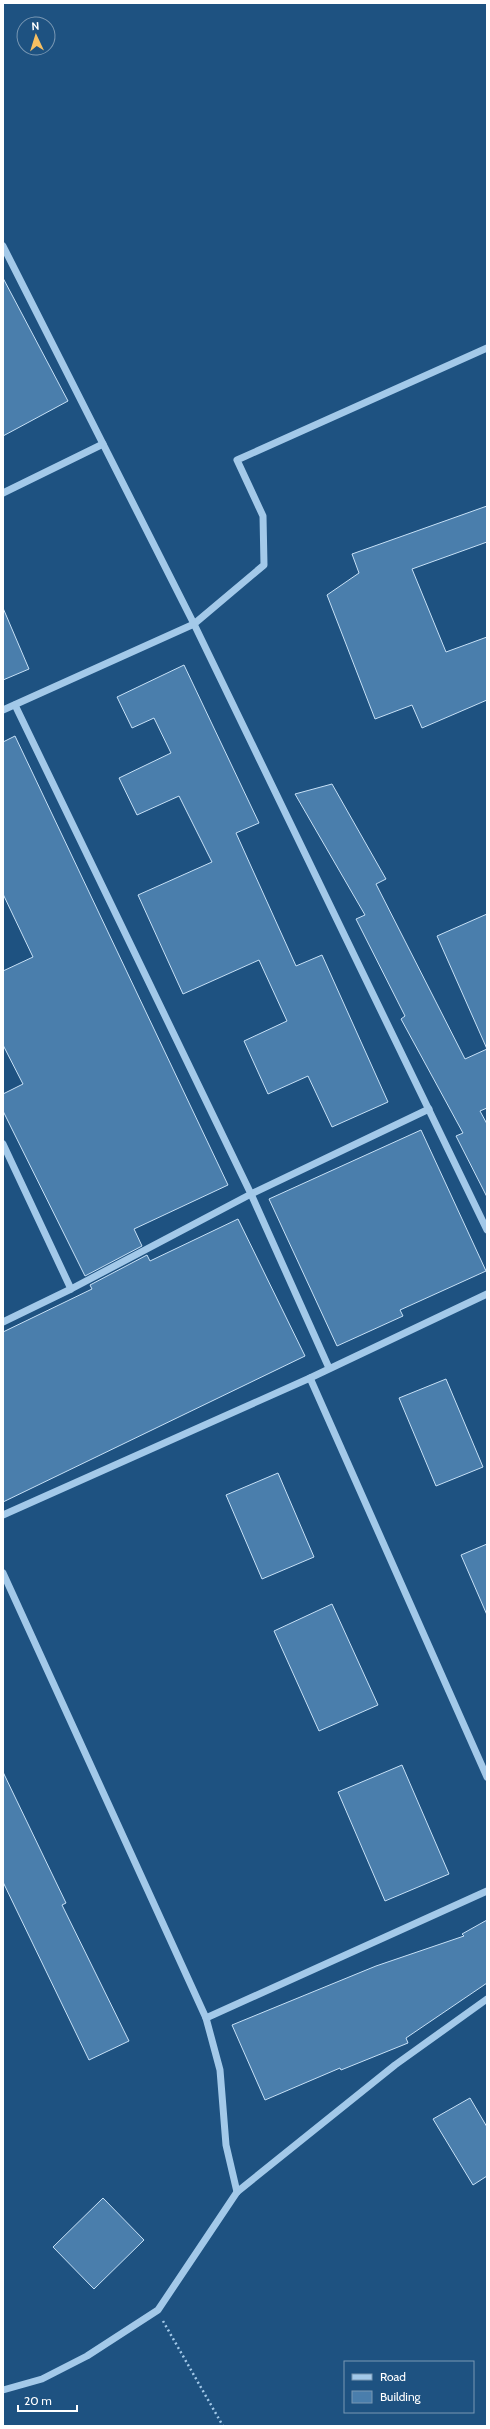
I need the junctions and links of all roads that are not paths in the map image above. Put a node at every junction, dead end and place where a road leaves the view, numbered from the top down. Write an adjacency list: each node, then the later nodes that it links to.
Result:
1 (3, 246): 3 (lane)
2 (487, 348): 5 (lane)
3 (103, 444): 4 (lane); 5 (lane)
4 (3, 493)
5 (194, 624): 6 (lane); 8 (lane)
6 (15, 705): 7 (lane); 10 (lane)
7 (3, 710)
8 (429, 1109): 10 (lane); 11 (lane)
9 (3, 1144): 12 (lane)
10 (251, 1194): 12 (lane); 15 (lane)
11 (487, 1230)
12 (71, 1290): 14 (lane)
13 (487, 1294): 15 (lane)
14 (3, 1322)
15 (329, 1368): 16 (lane)
16 (310, 1378): 17 (lane); 19 (lane)
17 (3, 1515)
18 (3, 1573): 22 (lane)
19 (487, 1777)
20 (487, 1891): 22 (lane)
21 (487, 1999): 23 (lane)
22 (206, 2018): 23 (lane)
23 (237, 2192): 24 (lane)
24 (3, 2390)

